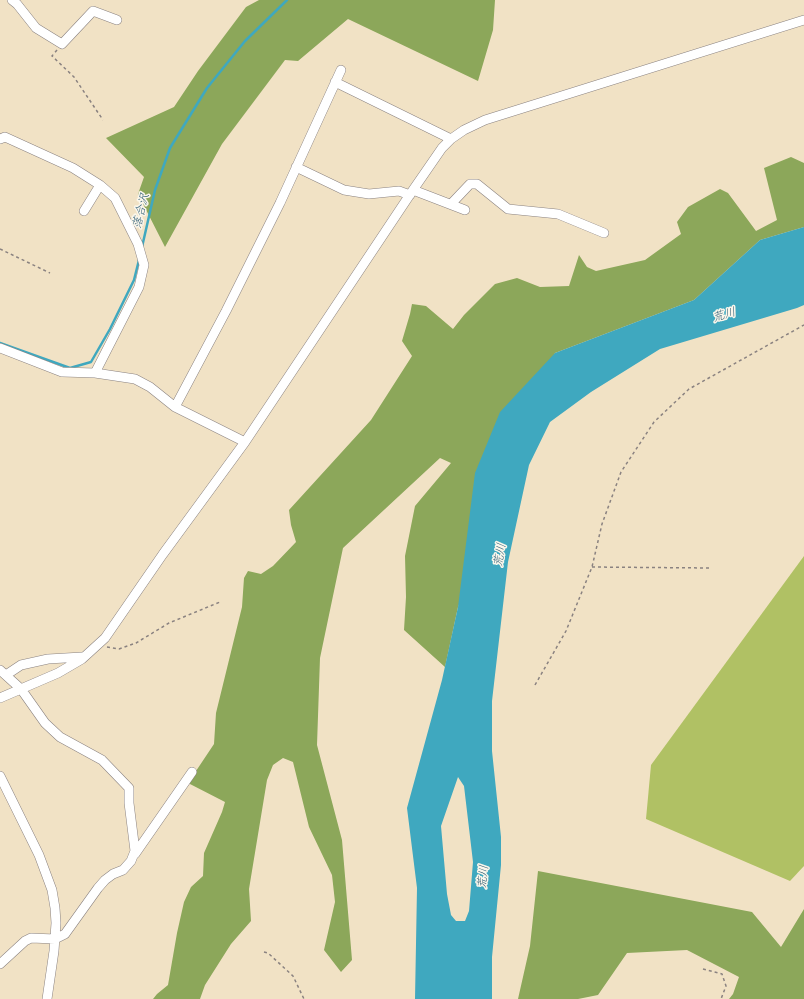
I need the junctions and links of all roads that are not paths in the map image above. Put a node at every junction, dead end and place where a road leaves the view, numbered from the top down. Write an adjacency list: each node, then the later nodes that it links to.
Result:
1 (12, 0): 2 (street)
2 (117, 20)
3 (804, 20): 7 (street)
4 (341, 70): 5 (street)
5 (335, 82): 7 (street); 8 (street)
6 (0, 139): 9 (street)
7 (450, 139): 10 (street)
8 (296, 167): 10 (street); 17 (street)
9 (100, 185): 13 (street); 16 (street)
10 (411, 192): 11 (street); 18 (street)
11 (451, 204): 12 (street); 14 (street)
12 (465, 210)
13 (84, 211)
14 (604, 233)
15 (0, 348): 16 (street)
16 (95, 373): 17 (street)
17 (175, 407): 18 (street)
18 (245, 442): 19 (street)
19 (84, 657): 20 (street); 21 (street)
20 (3, 672): 21 (street)
21 (21, 689): 22 (street); 25 (street)
22 (0, 698)
23 (192, 772): 25 (street)
24 (0, 776): 26 (street)
25 (134, 855): 26 (street)
26 (54, 939): 27 (street); 28 (street)
27 (0, 964)
28 (47, 999)

